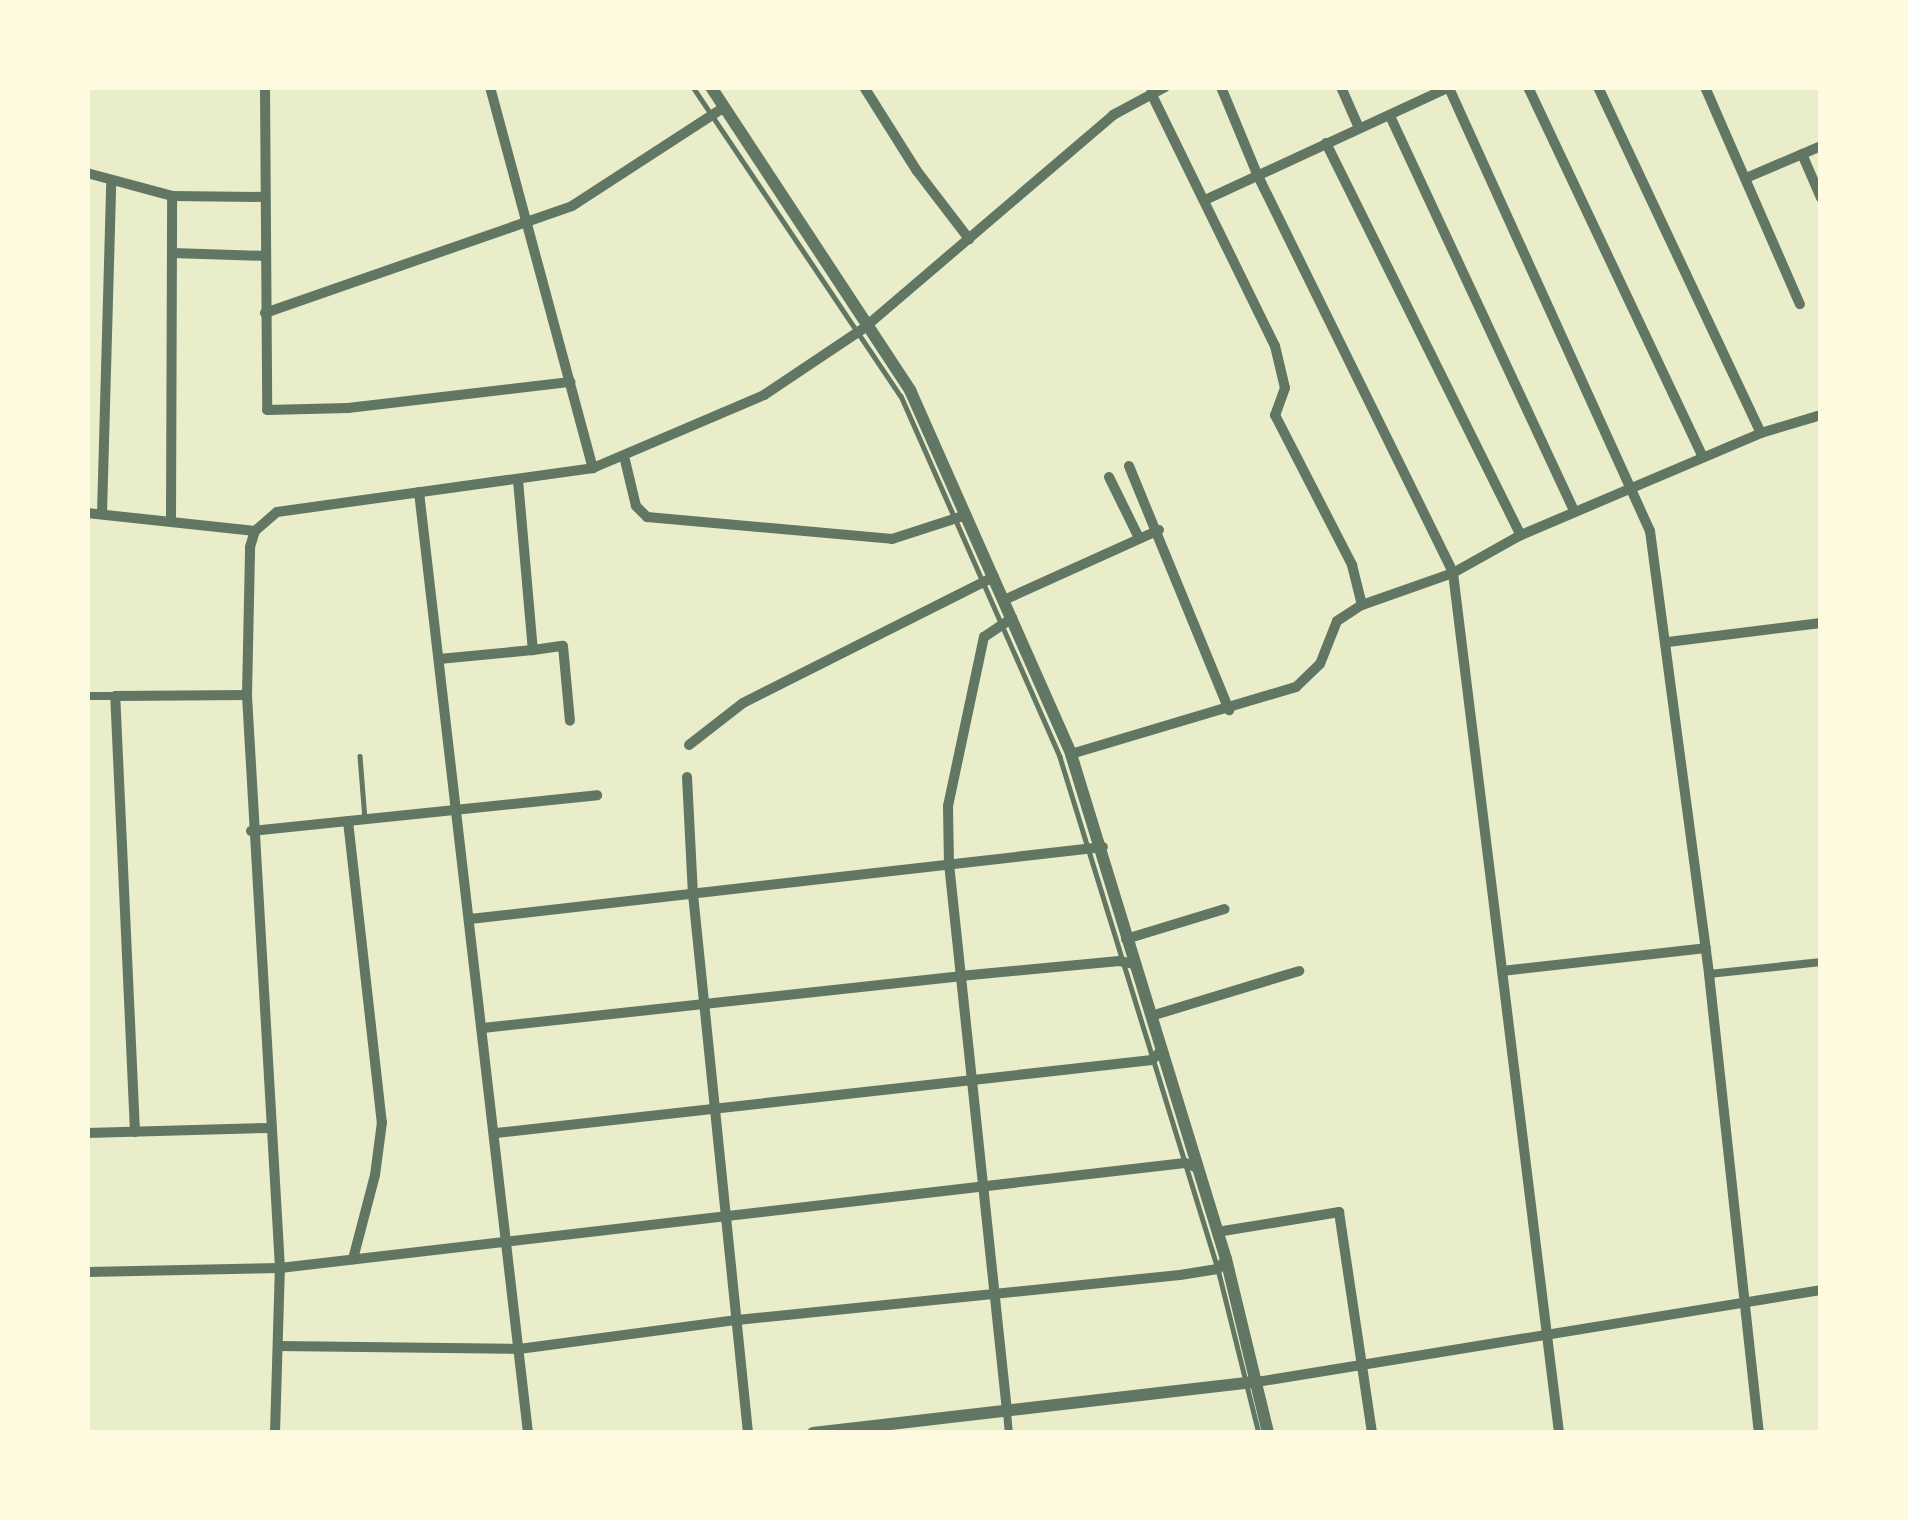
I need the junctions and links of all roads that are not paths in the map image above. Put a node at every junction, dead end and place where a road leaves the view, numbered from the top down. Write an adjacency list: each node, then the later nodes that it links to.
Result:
1 (265, 87): 28 (street)
2 (490, 87): 31 (street)
3 (693, 87): 18 (lane)
4 (711, 87): 16 (street)
5 (864, 87): 32 (street)
6 (1128, 87): 15 (street)
7 (1165, 87): 14 (street)
8 (1220, 87): 24 (street)
9 (1341, 87): 19 (street)
10 (1449, 87): 17 (street); 47 (street)
11 (1528, 87): 42 (street)
12 (1598, 87): 40 (street)
13 (1706, 87): 25 (street)
14 (1151, 93): 15 (street); 30 (street)
15 (1134, 101): 32 (street)
16 (723, 108): 18 (street); 37 (street)
17 (1390, 116): 19 (street); 49 (street)
18 (710, 117): 31 (street); 37 (lane)
19 (1360, 128): 20 (street)
20 (1326, 143): 24 (street); 56 (street)
21 (1821, 146): 22 (street)
22 (1802, 154): 25 (street); 29 (street)
23 (87, 173): 26 (street)
24 (1257, 174): 30 (street); 58 (street)
25 (1746, 178): 35 (street)
26 (111, 182): 27 (street); 51 (street)
27 (172, 196): 28 (street); 33 (street)
28 (264, 197): 34 (street)
29 (1821, 198)
30 (1205, 200): 61 (street)
31 (525, 222): 36 (street); 38 (street)
32 (969, 238): 37 (street)
33 (172, 254): 34 (street); 53 (street)
34 (265, 256): 36 (street)
35 (1800, 304)
36 (265, 313): 38 (street)
37 (860, 331): 41 (street); 52 (street)
38 (570, 382): 44 (street)
39 (1821, 416): 40 (street)
40 (1761, 433): 42 (street)
41 (624, 456): 44 (street); 52 (street)
42 (1703, 458): 47 (street)
43 (1129, 466): 54 (street)
44 (593, 468): 46 (street)
45 (1109, 477): 57 (street)
46 (518, 480): 48 (street); 65 (street)
47 (1634, 487): 49 (street); 64 (street)
48 (419, 492): 55 (street); 66 (street)
49 (1575, 512): 56 (street)
50 (87, 513): 51 (street)
51 (102, 514): 53 (street)
52 (961, 517): 59 (street)
53 (171, 519): 55 (street)
54 (1160, 530): 57 (street); 70 (street)
55 (255, 531): 67 (street)
56 (1521, 535): 58 (street)
57 (1139, 538): 60 (street)
58 (1453, 574): 61 (street); 90 (street)
59 (989, 580): 60 (street); 72 (street)
60 (1000, 603): 62 (street)
61 (1362, 605): 70 (street)
62 (1007, 620): 73 (street); 82 (street)
63 (1821, 623): 64 (street)
64 (1668, 642): 87 (street)
65 (533, 650): 66 (street); 71 (street)
66 (439, 659): 77 (street)
67 (247, 695): 69 (street); 80 (street)
68 (87, 696): 69 (street)
69 (116, 696): 101 (street)
70 (1229, 710): 73 (street)
71 (570, 722)
72 (688, 745)
73 (1065, 755): 81 (street)
74 (360, 756): 78 (lane)
75 (687, 777): 83 (street)
76 (597, 795): 77 (street)
77 (458, 810): 78 (street); 85 (street)
78 (364, 820): 79 (street)
79 (348, 821): 80 (street); 109 (street)
80 (251, 831): 100 (street)
81 (1097, 848): 82 (street); 86 (street); 89 (lane)
82 (949, 865): 83 (street); 93 (street)
83 (693, 894): 85 (street); 94 (street)
84 (1225, 909): 86 (street)
85 (470, 920): 96 (street)
86 (1126, 939): 89 (street)
87 (1706, 948): 90 (street); 92 (street)
88 (1821, 962): 92 (street)
89 (1126, 963): 93 (street); 95 (street); 97 (lane)
90 (1502, 970): 117 (street)
91 (1299, 971): 95 (street)
92 (1709, 974): 115 (street)
93 (960, 976): 94 (street); 98 (street)
94 (704, 1007): 96 (street); 99 (street)
95 (1150, 1016): 97 (street)
96 (483, 1028): 103 (street)
97 (1157, 1055): 98 (street); 104 (street)
98 (970, 1078): 99 (street); 105 (street)
99 (715, 1109): 103 (street); 106 (street)
100 (270, 1128): 101 (street); 111 (street)
101 (135, 1132): 102 (street)
102 (87, 1133)
103 (496, 1133): 108 (street)
104 (1192, 1166): 105 (street); 107 (street); 110 (lane)
105 (982, 1186): 106 (street); 114 (street)
106 (728, 1218): 108 (street); 116 (street)
107 (1217, 1232): 110 (street); 120 (street)
108 (507, 1241): 109 (street); 119 (street)
109 (353, 1259): 111 (street)
110 (1222, 1264): 114 (street); 121 (street)
111 (280, 1268): 112 (street); 118 (street)
112 (87, 1273)
113 (1821, 1290): 115 (street)
114 (998, 1294): 116 (street); 122 (street)
115 (1743, 1303): 117 (street); 132 (street)
116 (737, 1320): 119 (street); 125 (street)
117 (1548, 1335): 120 (street); 131 (street)
118 (278, 1346): 119 (street); 123 (street)
119 (519, 1349): 124 (street)
120 (1358, 1365): 121 (street); 130 (street)
121 (1253, 1382): 122 (street); 128 (lane); 129 (street)
122 (1007, 1411): 126 (street); 127 (street)
123 (275, 1433)
124 (528, 1433)
125 (748, 1433)
126 (813, 1433)
127 (1009, 1433)
128 (1259, 1433)
129 (1268, 1433)
130 (1372, 1433)
131 (1559, 1433)
132 (1759, 1433)

